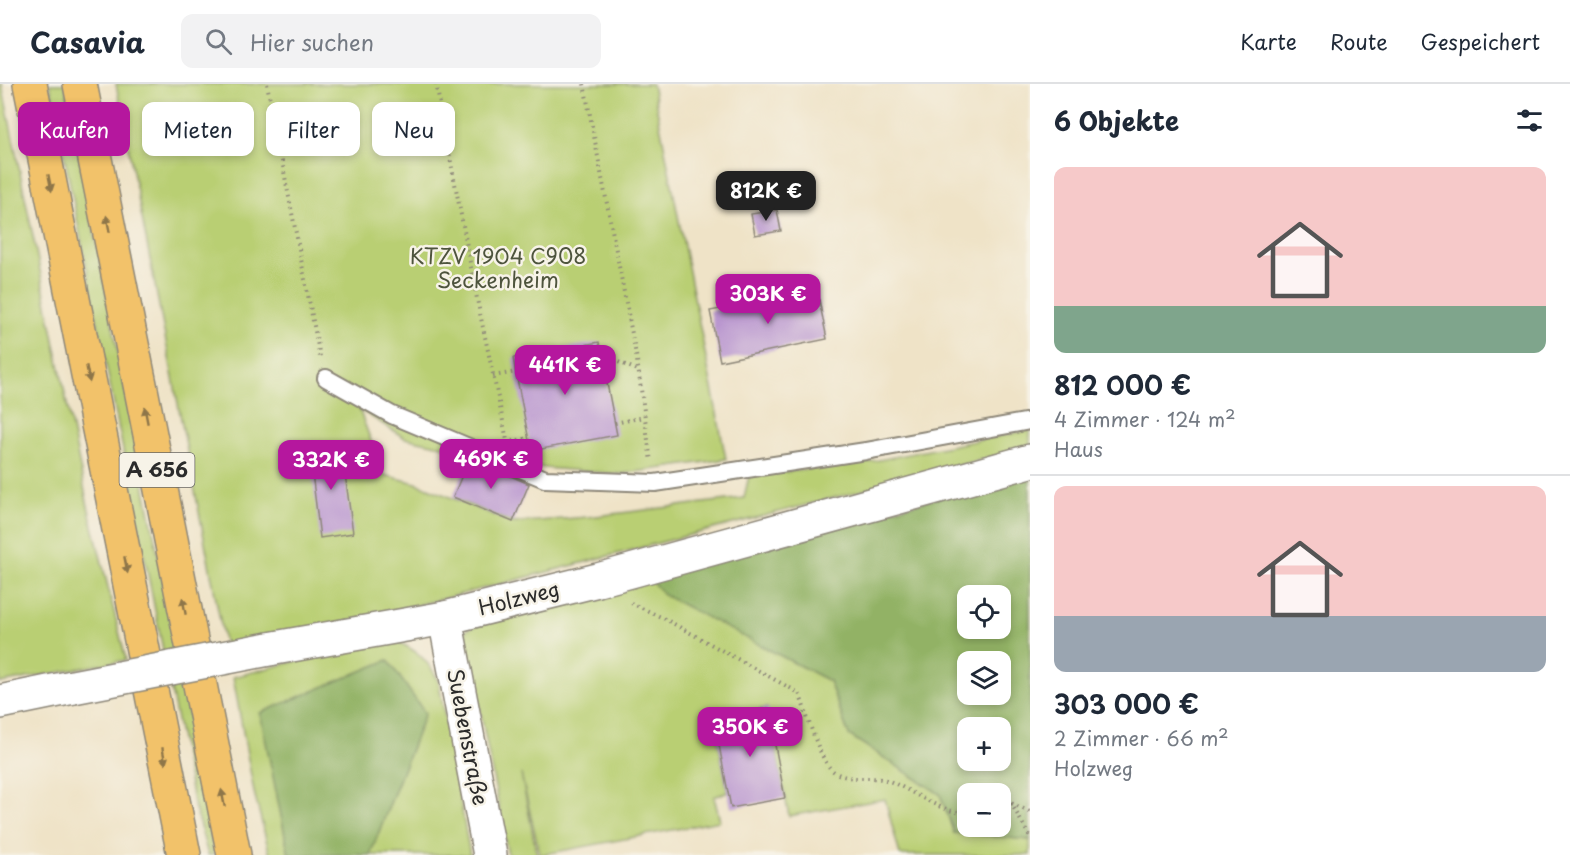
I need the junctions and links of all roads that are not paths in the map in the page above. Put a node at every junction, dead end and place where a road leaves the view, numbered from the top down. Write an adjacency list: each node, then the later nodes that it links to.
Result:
1 (30, 84): 8 (highway, A 656, one-way to 8)
2 (80, 84): 9 (highway, A 656, one-way to 2)
3 (326, 378): 4 (lane)
4 (1030, 421)
5 (1030, 461): 6 (street, Holzweg)
6 (445, 618): 7 (street, Holzweg, bridge); 10 (street, Suebenstraße)
7 (0, 702)
8 (184, 855)
9 (234, 855)
10 (490, 855)

